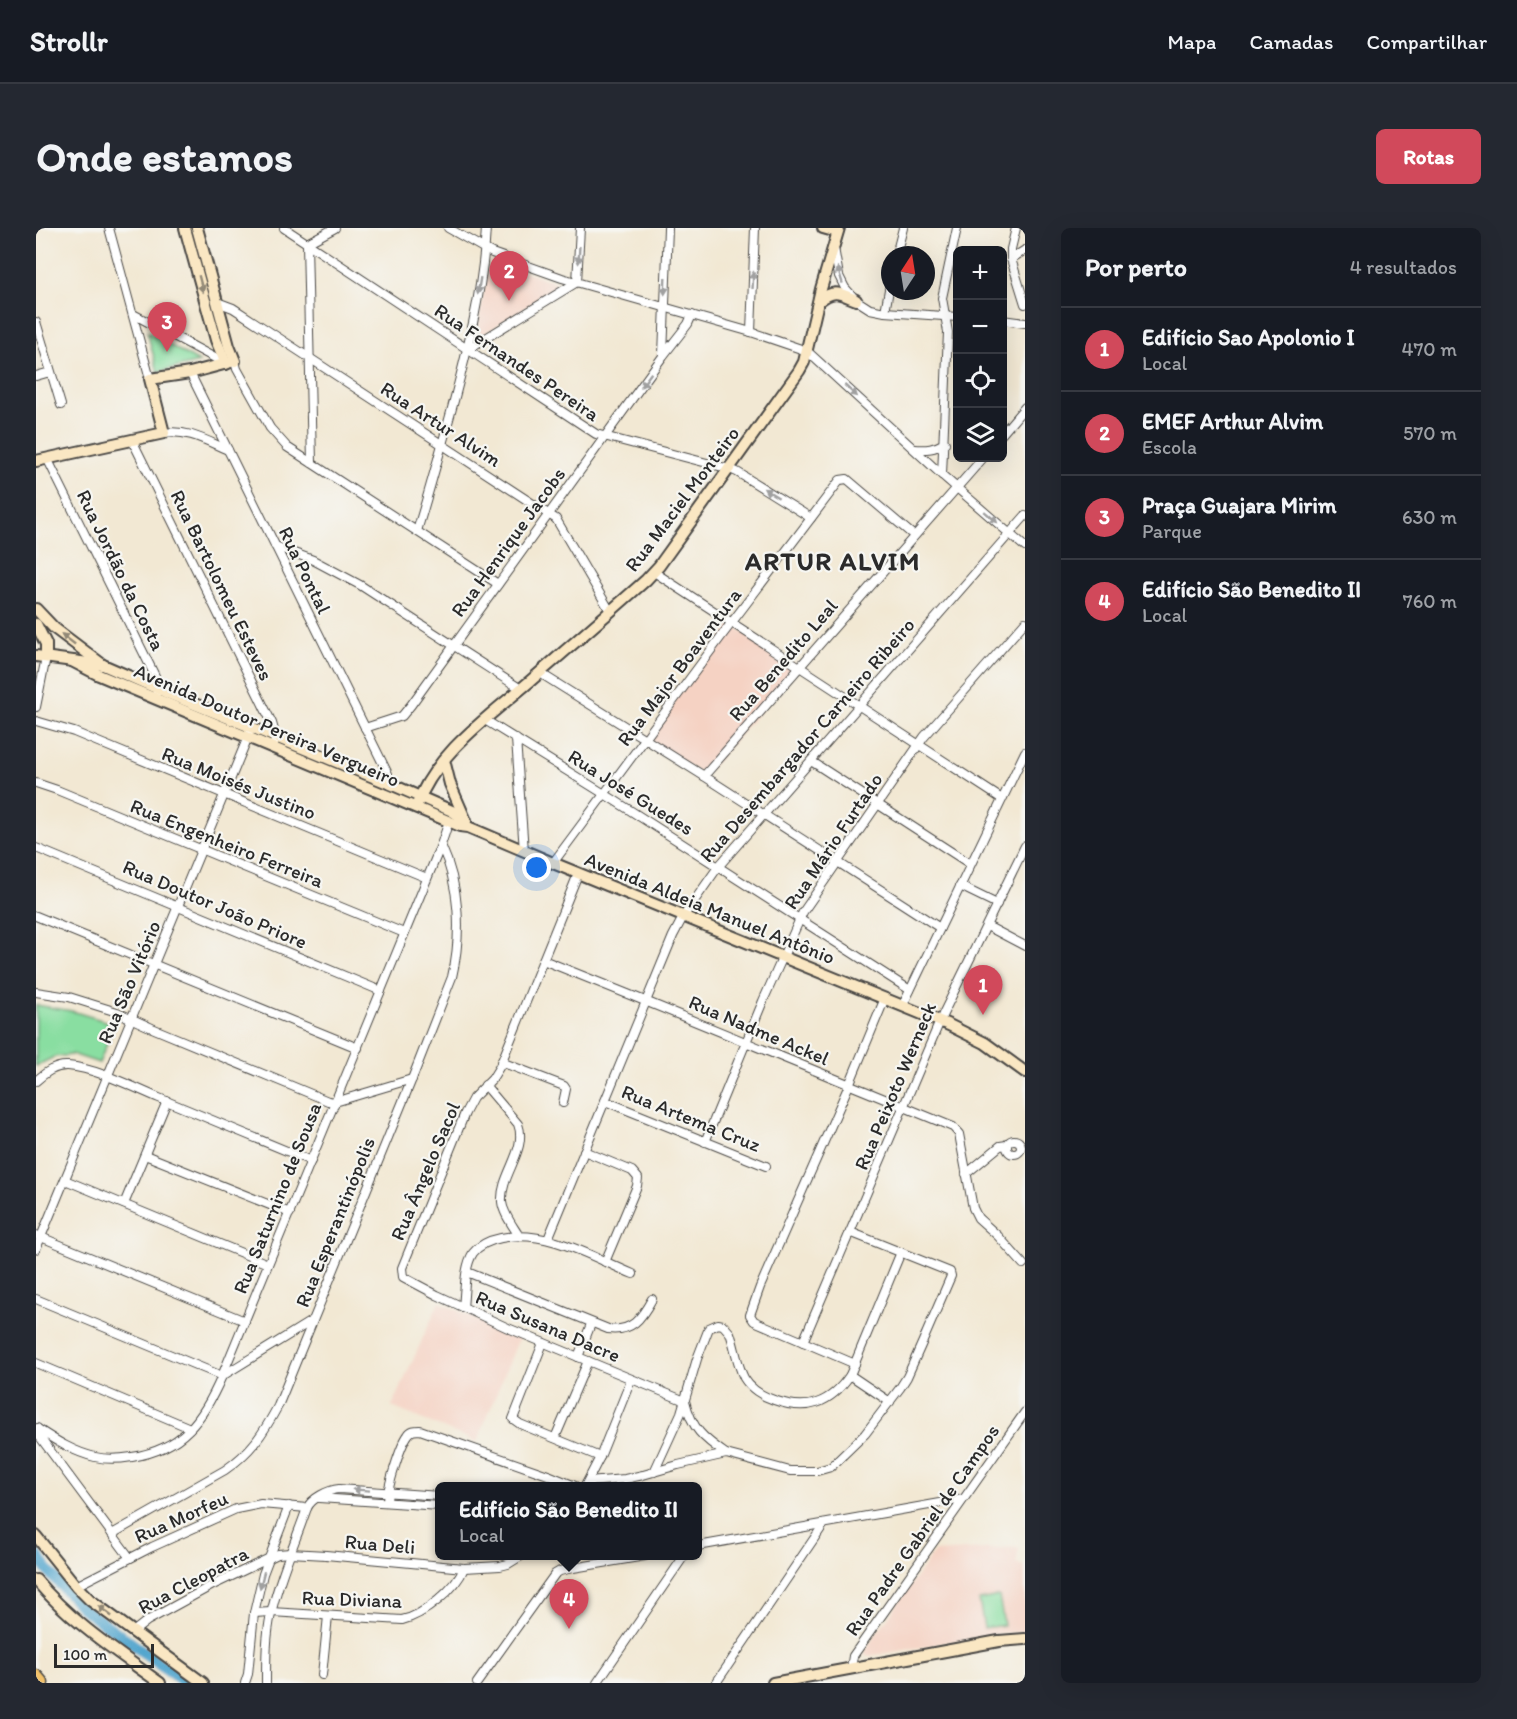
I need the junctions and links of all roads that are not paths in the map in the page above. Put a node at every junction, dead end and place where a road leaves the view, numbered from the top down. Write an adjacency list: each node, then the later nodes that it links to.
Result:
1 (109, 228): 30 (street)
2 (185, 228): 42 (street, one-way to 42)
3 (196, 228): 26 (street)
4 (284, 228): 16 (street, Rua Fernandes Pereira)
5 (335, 228): 16 (street)
6 (448, 228): 19 (street)
7 (486, 228): 19 (street)
8 (580, 228): 22 (street, one-way to 22)
9 (668, 228): 28 (street, one-way to 28)
10 (755, 228): 37 (street, one-way to 10)
11 (823, 228): 15 (street)
12 (903, 228): 18 (street)
13 (957, 228): 32 (street)
14 (1016, 228): 21 (street)
15 (838, 230): 17 (street, Rua Maciel Monteiro)
16 (307, 243): 38 (street, Rua Fernandes Pereira); 41 (street)
17 (833, 246): 23 (street, one-way to 17); 25 (street, Rua Maciel Monteiro)
18 (898, 246)
19 (485, 249): 22 (street); 38 (street, one-way to 38)
20 (1025, 250): 21 (street)
21 (1011, 260): 27 (street)
22 (578, 282): 28 (street); 38 (street)
23 (856, 300): 25 (street); 29 (street)
24 (887, 300): 29 (street)
25 (819, 301): 39 (street, Rua Maciel Monteiro)
26 (217, 302): 41 (street, Rua Artur Alvim); 42 (street)
27 (1025, 304)
28 (664, 307): 31 (street); 40 (street)
29 (885, 312): 32 (street)
30 (133, 314): 42 (street); 46 (street)
31 (692, 315): 37 (street); 40 (street, Rua Henrique Jacobs)
32 (944, 315): 33 (street); 53 (street)
33 (953, 316)
34 (1007, 321): 36 (street)
35 (36, 322): 43 (street)
36 (1025, 323)
37 (751, 332): 39 (street)
38 (468, 349): 51 (street, Rua Fernandes Pereira); 54 (street)
39 (807, 351): 55 (street, one-way to 55); 60 (street, Rua Maciel Monteiro)
40 (663, 356): 51 (street, Rua Henrique Jacobs, one-way to 51)
41 (309, 357): 54 (street, Rua Artur Alvim); 59 (street)
42 (232, 365): 44 (street); 59 (street)
43 (50, 372): 45 (street); 47 (street)
44 (190, 372): 46 (street); 56 (street, Rua Pontal)
45 (36, 376)
46 (150, 379): 50 (street)
47 (61, 405)
48 (1025, 407): 49 (street)
49 (1007, 428)
50 (164, 433): 52 (street); 56 (street)
51 (604, 437): 60 (street, Rua Fernandes Pereira); 63 (street, Rua Henrique Jacobs)
52 (132, 440): 57 (street); 94 (street, Rua Bartolomeu Esteves)
53 (945, 443): 55 (street); 61 (street)
54 (442, 444): 63 (street, Rua Artur Alvim); 66 (street)
55 (915, 449): 61 (street)
56 (228, 450): 69 (street, Rua Pontal)
57 (41, 460): 85 (street, Rua Jordão da Costa)
58 (979, 462): 62 (street, Rua Benedito Leal)
59 (312, 463): 66 (street)
60 (730, 469): 65 (street, Rua Fernandes Pereira, one-way to 60); 71 (street, Rua Maciel Monteiro)
61 (942, 475): 62 (street)
62 (957, 487): 67 (street, one-way to 67); 68 (street, Rua Benedito Leal)
63 (549, 514): 72 (street, Rua Henrique Jacobs); 74 (street, Rua Artur Alvim)
64 (1025, 516): 67 (street, Rua Desembargador Carneiro Ribeiro)
65 (811, 518): 68 (street, Rua Major Boaventura); 77 (street, Rua Major Boaventura)
66 (417, 531): 72 (street)
67 (1010, 534): 70 (street); 86 (street, Rua Desembargador Carneiro Ribeiro)
68 (913, 536): 82 (street, Rua Benedito Leal)
69 (275, 546): 78 (street); 90 (street, Rua Pontal)
70 (1025, 547)
71 (654, 572): 74 (street, Rua Maciel Monteiro); 77 (street)
72 (498, 584): 78 (street, Rua Henrique Jacobs)
73 (36, 609): 81 (street, Avenida Doutor Pereira Vergueiro, one-way to 73)
74 (610, 611): 83 (street, Rua Maciel Monteiro)
75 (1025, 622): 95 (street, Rua Mário Furtado)
76 (36, 624): 79 (street)
77 (731, 624): 82 (street); 93 (street, Rua Major Boaventura)
78 (454, 646): 84 (street); 90 (street, Rua Henrique Jacobs)
79 (41, 657): 80 (street, Avenida Doutor Pereira Vergueiro); 87 (street)
80 (72, 661): 81 (street, Avenida Doutor Pereira Vergueiro); 85 (street, Avenida Doutor Pereira Vergueiro)
81 (103, 665): 85 (street, Avenida Doutor Pereira Vergueiro)
82 (798, 667): 86 (street); 99 (street, Rua Benedito Leal)
83 (540, 673): 84 (street, Rua Maciel Monteiro); 93 (street)
84 (521, 690): 88 (street, Rua Maciel Monteiro)
85 (157, 693): 91 (street, Avenida Doutor Pereira Vergueiro)
86 (858, 706): 95 (street); 98 (street, Rua Desembargador Carneiro Ribeiro)
87 (36, 707)
88 (485, 720): 92 (street, Rua José Guedes); 97 (street, Rua Maciel Monteiro)
89 (36, 721): 104 (street, Rua Moisés Justino)
90 (365, 728): 102 (street, Rua Pontal)
91 (250, 732): 94 (street, Avenida Doutor Pereira Vergueiro); 104 (street, Rua São Vitório)
92 (516, 739): 105 (street, Rua José Guedes); 116 (street)
93 (646, 739): 99 (street); 105 (street, Rua Major Boaventura)
94 (275, 742): 102 (street, Avenida Doutor Pereira Vergueiro); 107 (street, Avenida Doutor Pereira Vergueiro)
95 (918, 745): 106 (street); 108 (street, Rua Mário Furtado)
96 (1025, 752): 106 (street)
97 (444, 760): 100 (street, Rua Maciel Monteiro); 103 (street)
98 (811, 761): 108 (street); 109 (street, Rua Desembargador Carneiro Ribeiro)
99 (704, 776): 109 (street)
100 (427, 781): 103 (street); 107 (street, Rua Maciel Monteiro)
101 (36, 783): 115 (street, Rua Engenheiro Ferreira)
102 (388, 783): 107 (street, Avenida Doutor Pereira Vergueiro)
103 (451, 787): 110 (street); 111 (street)
104 (224, 794): 115 (street, Rua São Vitório); 122 (street, Rua Moisés Justino)
105 (605, 794): 118 (street, Rua Major Boaventura); 120 (street, Rua José Guedes)
106 (1002, 799): 119 (street)
107 (418, 802): 110 (street, Avenida Doutor Pereira Vergueiro)
108 (877, 804): 117 (street, Rua Mário Furtado); 119 (street)
109 (764, 814): 117 (street); 120 (street, Rua Desembargador Carneiro Ribeiro)
110 (451, 816): 111 (street, Avenida Aldeia Manuel Antônio); 112 (street, Rua Saturnino de Sousa)
111 (467, 823): 116 (street, Avenida Aldeia Manuel Antônio)
112 (441, 845): 122 (street, Rua Saturnino de Sousa); 149 (street, Rua Esperantinópolis)
113 (1025, 846): 124 (street, Rua Peixoto Werneck)
114 (36, 849): 125 (street, Rua Doutor João Priore)
115 (201, 850): 125 (street, Rua São Vitório); 131 (street, Rua Engenheiro Ferreira)
116 (524, 852): 118 (street, Avenida Aldeia Manuel Antônio)
117 (837, 861): 128 (street, Rua Mário Furtado); 130 (street)
118 (553, 863): 121 (street, Avenida Aldeia Manuel Antônio)
119 (970, 864): 123 (street)
120 (718, 867): 127 (street, Rua Desembargador Carneiro Ribeiro); 128 (street, Rua José Guedes)
121 (578, 874): 127 (street, Avenida Aldeia Manuel Antônio); 134 (street, Rua Ângelo Sacol)
122 (427, 878): 131 (street, Rua Saturnino de Sousa)
123 (960, 886): 124 (street); 130 (street)
124 (997, 904): 129 (street, Rua Peixoto Werneck)
125 (178, 907): 135 (street, Rua São Vitório); 138 (street, Rua Doutor João Priore)
126 (36, 916): 135 (street)
127 (683, 916): 133 (street, Avenida Aldeia Manuel Antônio); 140 (street, Rua Desembargador Carneiro Ribeiro)
128 (799, 920): 133 (street, Rua Mário Furtado); 136 (street, Rua José Guedes)
129 (987, 926): 132 (street); 143 (street, Rua Peixoto Werneck)
130 (940, 928): 136 (street)
131 (404, 933): 138 (street, Rua Saturnino de Sousa)
132 (1025, 945)
133 (782, 957): 139 (street, Avenida Aldeia Manuel Antônio); 144 (street, Rua Mário Furtado)
134 (543, 960): 140 (street, Rua Nadme Ackel); 146 (street, Rua Ângelo Sacol)
135 (154, 964): 142 (street, Rua São Vitório); 145 (street)
136 (910, 990): 141 (street)
137 (36, 992): 142 (street)
138 (381, 992): 145 (street, Rua Saturnino de Sousa)
139 (885, 998): 141 (street, Avenida Aldeia Manuel Antônio); 152 (street)
140 (645, 1000): 144 (street, Rua Nadme Ackel); 154 (street, Rua Desembargador Carneiro Ribeiro)
141 (903, 1005): 143 (street, Avenida Aldeia Manuel Antônio)
142 (132, 1018): 148 (street, Rua São Vitório); 155 (street)
143 (939, 1022): 147 (street, Avenida Aldeia Manuel Antônio); 157 (street, Rua Peixoto Werneck)
144 (746, 1042): 152 (street, Rua Nadme Ackel); 158 (street, Rua Mário Furtado)
145 (358, 1048): 155 (street, Rua Saturnino de Sousa)
146 (501, 1062): 151 (street, Rua Ângelo Sacol); 156 (street)
147 (1025, 1072)
148 (107, 1077): 150 (street); 153 (street); 167 (street, Rua São Vitório)
149 (412, 1079): 155 (street); 185 (street, Rua Esperantinópolis)
150 (36, 1081)
151 (485, 1085): 172 (street); 180 (street, Rua Ângelo Sacol)
152 (849, 1085): 157 (street, Rua Nadme Ackel); 189 (street)
153 (167, 1101): 162 (street); 163 (street)
154 (605, 1101): 158 (street, Rua Artema Cruz); 160 (street, Rua Desembargador Carneiro Ribeiro)
155 (335, 1102): 163 (street, Rua Saturnino de Sousa)
156 (563, 1103)
157 (904, 1107): 166 (street, Rua Nadme Ackel); 170 (street, Rua Peixoto Werneck)
158 (705, 1142): 165 (street, Rua Artema Cruz)
159 (1007, 1145): 161 (street); 161 (street); 166 (street)
160 (584, 1150): 173 (street, Rua Desembargador Carneiro Ribeiro); 176 (street)
161 (1018, 1154): 164 (street)
162 (145, 1155): 168 (street); 169 (street)
163 (311, 1161): 169 (street, Rua Saturnino de Sousa)
164 (1025, 1161)
165 (766, 1166)
166 (966, 1174): 178 (street)
167 (65, 1180): 168 (street); 171 (street, Rua São Vitório)
168 (124, 1204): 177 (street)
169 (290, 1213): 177 (street, Rua Saturnino de Sousa)
170 (850, 1232): 175 (street); 189 (street, Rua Peixoto Werneck)
171 (39, 1236): 174 (street, Rua São Vitório); 186 (street)
172 (519, 1236): 173 (street); 179 (street)
173 (548, 1239): 176 (street)
174 (36, 1249)
175 (901, 1252): 193 (street); 198 (street)
176 (605, 1262): 181 (street)
177 (268, 1264): 186 (street, Rua Saturnino de Sousa)
178 (1023, 1264)
179 (467, 1272): 184 (street); 187 (street)
180 (402, 1274): 184 (street, Rua Susana Dacre)
181 (633, 1274)
182 (36, 1299): 195 (street)
183 (652, 1299): 187 (street)
184 (463, 1307): 188 (street, Rua Susana Dacre)
185 (313, 1320): 195 (street); 217 (street, Rua Esperantinópolis)
186 (245, 1321): 195 (street, Rua Saturnino de Sousa)
187 (591, 1324): 190 (street)
188 (543, 1342): 190 (street, Rua Susana Dacre); 202 (street)
189 (803, 1342): 193 (street)
190 (578, 1357): 191 (street, Rua Susana Dacre)
191 (588, 1361): 196 (street, Rua Susana Dacre); 202 (street)
192 (36, 1363): 201 (street)
193 (855, 1364): 194 (street)
194 (850, 1375): 197 (street); 198 (street)
195 (222, 1376): 201 (street, Rua Saturnino de Sousa)
196 (631, 1380): 197 (street, Rua Susana Dacre); 204 (street)
197 (685, 1401): 203 (street); 205 (street)
198 (890, 1402): 203 (street)
199 (1025, 1412): 211 (street, Rua Padre Gabriel de Campos)
200 (37, 1428): 201 (street, Rua Saturnino de Sousa); 217 (street)
201 (190, 1428)
202 (555, 1438): 204 (street)
203 (726, 1454): 205 (street)
204 (600, 1457): 207 (street)
205 (654, 1472): 208 (street)
206 (565, 1482): 209 (street)
207 (587, 1482)
208 (602, 1482)
209 (387, 1492): 210 (street, Rua Morfeu); 212 (street, Rua Morfeu, one-way to 212); 213 (street)
210 (435, 1496)
211 (963, 1499): 216 (street); 234 (street, Rua Padre Gabriel de Campos)
212 (312, 1502): 213 (street); 214 (street, Rua Morfeu); 220 (street)
213 (387, 1502): 215 (street)
214 (289, 1506): 221 (street, Rua Morfeu); 222 (street)
215 (435, 1506)
216 (824, 1524): 219 (street); 244 (street)
217 (112, 1534): 221 (street)
218 (36, 1536): 228 (street)
219 (702, 1545)
220 (290, 1553): 222 (street, Rua Deli); 226 (street, Rua Deli); 229 (street)
221 (130, 1558): 228 (street, Rua Morfeu)
222 (269, 1558): 230 (street, one-way to 230); 232 (street, Rua Cleopatra)
223 (517, 1560): 226 (street, Rua Deli)
224 (622, 1560): 242 (street)
225 (681, 1560): 243 (street)
226 (464, 1568): 231 (street, Rua Diviana)
227 (36, 1580): 238 (street)
228 (76, 1586): 232 (street, one-way to 228)
229 (271, 1612): 230 (street, Rua Diviana); 231 (street, Rua Diviana); 241 (street)
230 (254, 1613): 240 (street)
231 (328, 1616): 235 (street)
232 (133, 1632): 239 (street)
233 (1025, 1639): 234 (street)
234 (851, 1668): 245 (street)
235 (322, 1675)
236 (36, 1676): 237 (main road)
237 (42, 1683)
238 (159, 1683)
239 (203, 1683)
240 (245, 1683)
241 (266, 1683)
242 (477, 1683)
243 (597, 1683)
244 (717, 1683)
245 (773, 1683)

